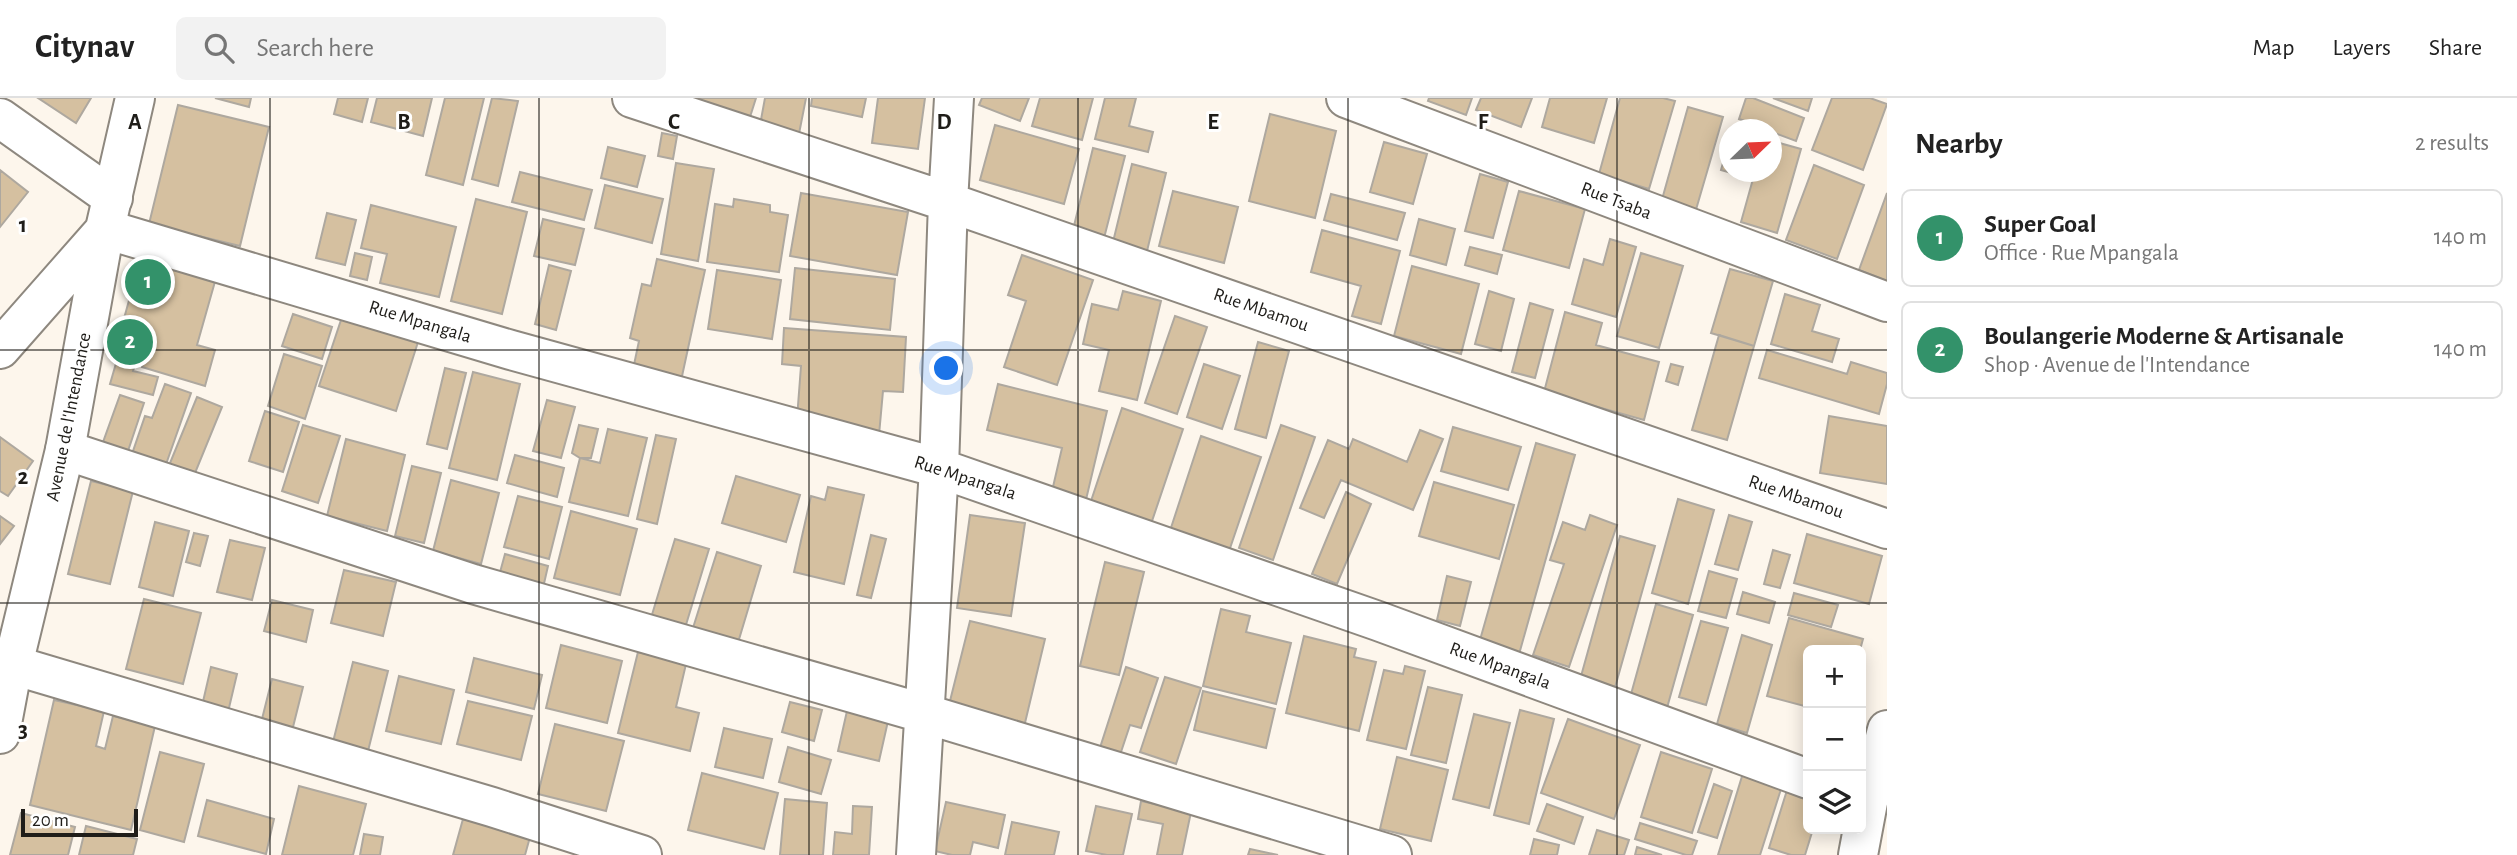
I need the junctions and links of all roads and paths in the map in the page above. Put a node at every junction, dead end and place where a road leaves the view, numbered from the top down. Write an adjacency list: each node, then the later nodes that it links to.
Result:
1 (135, 98): 7 (street, Avenue de l'Intendance)
2 (632, 98): 6 (street, Rue Mbamou)
3 (954, 98): 6 (street)
4 (1346, 98): 8 (street, Rue Tsaba)
5 (0, 118): 7 (street, Rue Mpangala)
6 (948, 202): 11 (street); 12 (street, Rue Mbamou)
7 (109, 214): 9 (street); 10 (street, Avenue de l'Intendance); 11 (street, Rue Mpangala)
8 (1887, 302)
9 (0, 349)
10 (65, 450): 13 (street, Avenue de l'Intendance); 14 (street)
11 (939, 468): 14 (street); 17 (street, Rue Mpangala)
12 (1887, 529)
13 (13, 665): 16 (street, Avenue de l'Intendance); 19 (street)
14 (926, 714): 20 (street); 21 (street)
15 (1887, 730): 18 (street)
16 (0, 734)
17 (1803, 777)
18 (1872, 802): 22 (street)
19 (642, 855)
20 (916, 855)
21 (1392, 855)
22 (1858, 855)

